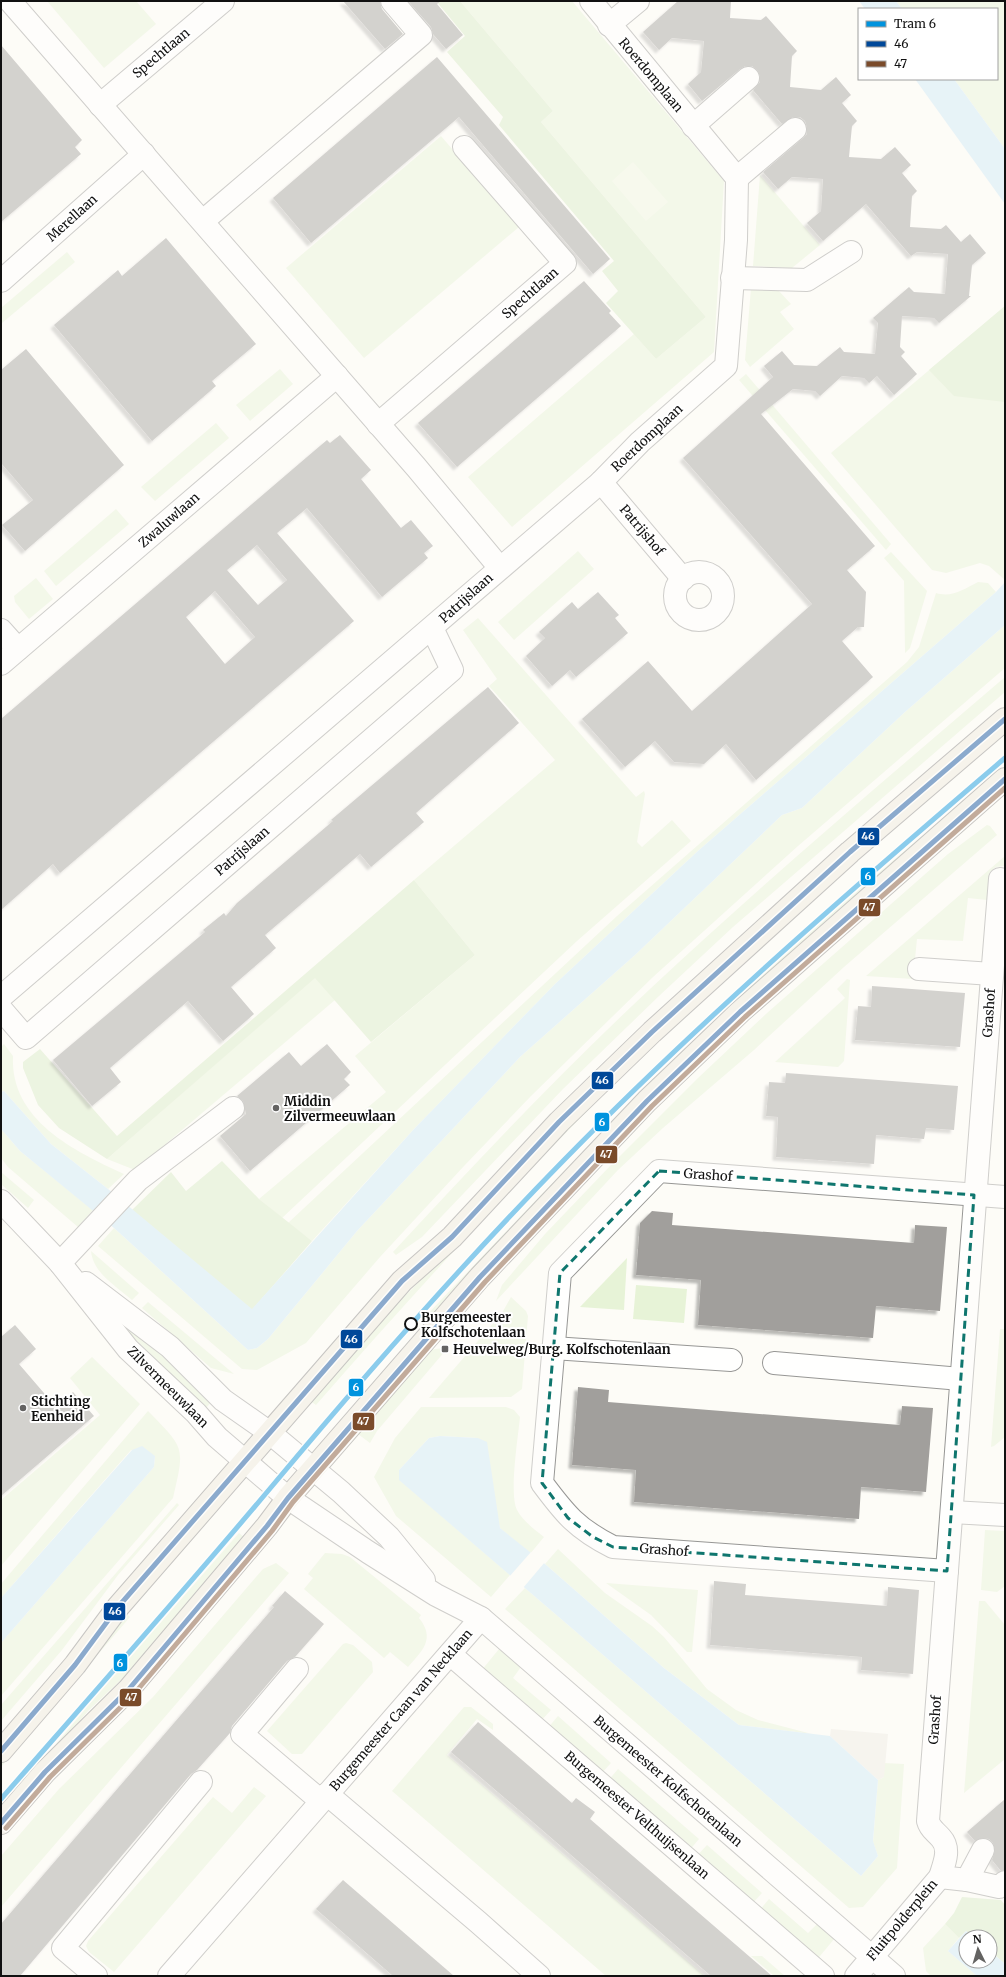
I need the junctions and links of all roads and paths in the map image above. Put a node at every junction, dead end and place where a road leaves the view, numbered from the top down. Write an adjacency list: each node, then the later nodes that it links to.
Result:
1 (10, 1): 8 (street)
2 (222, 1): 8 (street, Spechtlaan)
3 (392, 1): 14 (street)
4 (591, 1): 6 (street, Roerdomplaan)
5 (638, 1): 6 (street, Roerdomplaan)
6 (609, 25): 9 (street, Roerdomplaan)
7 (748, 78): 9 (street, Roerdomplaan)
8 (100, 105): 12 (street)
9 (692, 126): 13 (street, Roerdomplaan)
10 (794, 128): 13 (street)
11 (464, 147): 19 (street, Spechtlaan)
12 (144, 154): 14 (street); 17 (street, Merellaan)
13 (737, 178): 16 (street, Roerdomplaan)
14 (203, 221): 18 (street)
15 (851, 252): 16 (street)
16 (732, 278): 20 (street, Roerdomplaan)
17 (1, 281)
18 (337, 376): 19 (street); 25 (street, Zwaluwlaan)
19 (378, 424): 21 (street)
20 (601, 482): 21 (street, Roerdomplaan); 22 (street, Patrijshof)
21 (500, 568): 23 (street, Patrijslaan)
22 (683, 579)
23 (432, 628): 32 (street, Patrijslaan); 33 (street, Patrijslaan)
24 (1, 630): 25 (street)
25 (18, 649): 26 (street, Zwaluwlaan)
26 (1, 664)
27 (1005, 719): 43 (main road)
28 (1005, 778): 45 (main road)
29 (1002, 879): 31 (street, Grashof)
30 (919, 969): 31 (street)
31 (992, 974): 35 (street, Grashof)
32 (1, 997)
33 (1, 1009)
34 (233, 1108): 38 (street)
35 (974, 1195): 36 (street); 39 (street, Grashof); 42 (street, Grashof)
36 (1005, 1197)
37 (1, 1201): 38 (street, Zilvermeeuwlaan)
38 (60, 1263): 43 (street, Zilvermeeuwlaan); 44 (street, Zilvermeeuwlaan)
39 (553, 1348): 40 (street); 49 (street, Grashof)
40 (731, 1360)
41 (774, 1363): 42 (street)
42 (961, 1379): 47 (street, Grashof)
43 (270, 1433): 44 (main road); 45 (street, Zilvermeeuwlaan)
44 (245, 1460): 46 (street, Zilvermeeuwlaan); 54 (main road)
45 (314, 1470): 46 (main road); 50 (street, Burgemeester Kolfschotenlaan)
46 (288, 1498): 50 (street, Burgemeester Kolfschotenlaan); 57 (main road)
47 (952, 1512): 48 (street); 49 (street, Grashof)
48 (1005, 1515)
49 (947, 1571): 58 (street, Grashof)
50 (436, 1595): 51 (street, Burgemeester Kolfschotenlaan)
51 (481, 1618): 52 (street, Burgemeester Caan van Necklaan); 63 (street, Burgemeester Kolfschotenlaan)
52 (450, 1654): 56 (street, Burgemeester Caan van Necklaan); 67 (street, Burgemeester Velthuijsenlaan)
53 (297, 1669): 56 (street, Burgemeester Caan van Necklaan)
54 (1, 1751)
55 (201, 1782): 64 (street)
56 (324, 1798): 65 (street, Burgemeester Caan van Necklaan); 66 (street)
57 (1, 1823)
58 (942, 1839): 60 (street, Fluitpolderplein)
59 (983, 1850): 61 (street)
60 (940, 1877): 61 (street); 63 (street, Fluitpolderplein)
61 (968, 1880): 62 (street)
62 (1005, 1882)
63 (872, 1956): 68 (street, Fluitpolderplein); 69 (street, Burgemeester Kolfschotenlaan)
64 (96, 1976)
65 (169, 1976)
66 (539, 1976)
67 (823, 1976)
68 (856, 1976)
69 (894, 1976)

